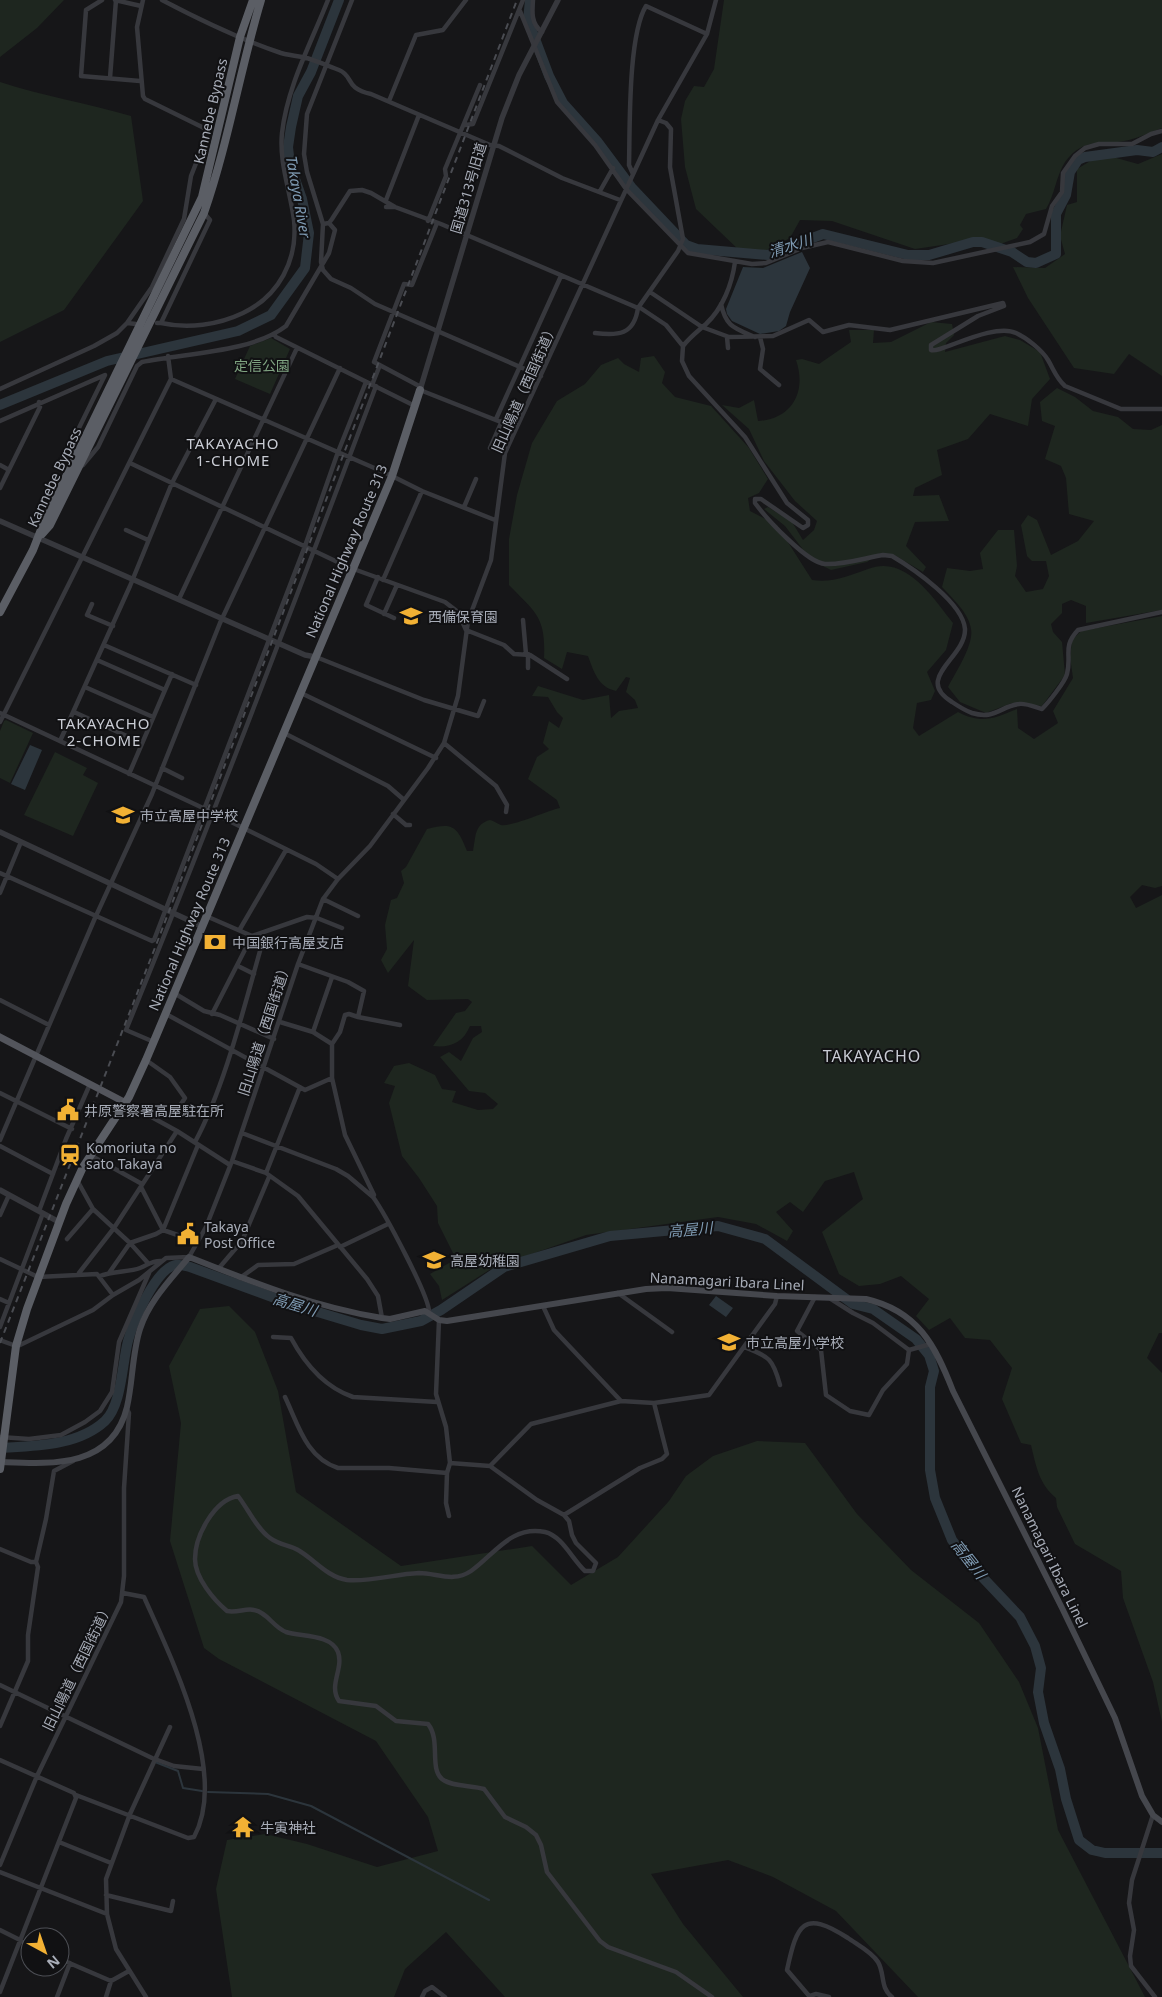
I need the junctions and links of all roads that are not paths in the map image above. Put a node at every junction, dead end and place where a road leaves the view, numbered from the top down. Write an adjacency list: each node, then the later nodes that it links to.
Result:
1 (102, 0): 23 (street)
2 (115, 0): 14 (street); 23 (street)
3 (143, 0): 14 (street)
4 (162, 0): 18 (street)
5 (253, 0): 18 (highway, Kannebe Bypass)
6 (261, 0): 19 (highway, Kannebe Bypass)
7 (328, 0): 21 (street)
8 (352, 0): 22 (street)
9 (466, 0): 26 (street)
10 (523, 0): 15 (street)
11 (533, 0): 16 (street)
12 (558, 0): 16 (street, 国道313号旧道)
13 (716, 0): 17 (street, 旧山陽道（西国街道）)
14 (141, 6): 24 (street)
15 (520, 12): 20 (street); 29 (street)
16 (542, 32): 20 (street, 国道313号旧道)
17 (707, 34): 28 (street, 旧山陽道（西国街道）); 34 (street)
18 (240, 37): 19 (street); 38 (highway, Kannebe Bypass)
19 (249, 41): 21 (street); 43 (highway, Kannebe Bypass)
20 (534, 47): 32 (street, 国道313号旧道); 33 (street)
21 (306, 58): 22 (street); 43 (street)
22 (325, 66): 26 (street); 47 (street)
23 (110, 78): 24 (street)
24 (140, 81): 37 (street)
25 (480, 85): 29 (street)
26 (389, 102): 27 (street)
27 (419, 115): 31 (street); 39 (street)
28 (658, 120): 34 (street, 旧山陽道（西国街道）); 49 (street)
29 (465, 125): 31 (street)
30 (1162, 131): 50 (street)
31 (460, 132): 32 (street); 44 (street)
32 (494, 145): 36 (street); 48 (street, 国道313号旧道)
33 (613, 168): 35 (street); 36 (street)
34 (632, 176): 35 (street, 旧山陽道（西国街道）)
35 (626, 188): 40 (street, 旧山陽道（西国街道）); 49 (street)
36 (600, 191): 40 (street)
37 (189, 192): 38 (street); 58 (street)
38 (202, 197): 62 (highway, Kannebe Bypass)
39 (386, 200): 42 (street); 45 (street)
40 (620, 200): 53 (street, 旧山陽道（西国街道）)
41 (386, 207): 42 (street)
42 (395, 207): 44 (street)
43 (204, 213): 62 (highway, Kannebe Bypass)
44 (428, 221): 46 (street)
45 (329, 223): 47 (street); 51 (street)
46 (437, 223): 48 (street); 57 (street)
47 (323, 224): 51 (street)
48 (467, 236): 52 (street); 61 (street, 国道313号旧道)
49 (681, 246): 50 (street); 54 (street)
50 (735, 262): 55 (street)
51 (322, 266): 57 (street); 64 (street)
52 (561, 276): 53 (street); 72 (street)
53 (584, 284): 56 (street); 74 (street, 旧山陽道（西国街道）)
54 (650, 292): 56 (street); 60 (street)
55 (721, 304): 60 (street); 66 (street)
56 (639, 308): 63 (street); 67 (street)
57 (394, 312): 61 (street); 71 (street)
58 (127, 323): 59 (street); 79 (street)
59 (136, 324)
60 (702, 327): 65 (street); 67 (street)
61 (438, 331): 72 (street); 80 (street, 国道313号旧道)
62 (141, 333): 94 (highway, Kannebe Bypass); 100 (highway, Kannebe Bypass)
63 (595, 333)
64 (274, 334): 68 (street); 70 (street)
65 (727, 337): 66 (street); 69 (street)
66 (758, 337): 77 (street); 84 (street)
67 (683, 346): 122 (street)
68 (297, 348): 73 (street); 85 (street)
69 (728, 348)
70 (168, 356): 75 (street); 100 (street)
71 (380, 366): 78 (street); 80 (street)
72 (519, 366): 74 (street); 86 (street)
73 (340, 368): 76 (street); 90 (street)
74 (540, 376): 89 (street, 旧山陽道（西国街道）)
75 (171, 379): 81 (street); 95 (street)
76 (366, 382): 78 (street); 92 (street)
77 (779, 384)
78 (374, 386): 83 (street); 93 (street)
79 (0, 388)
80 (421, 389): 83 (highway, National Highway Route 313); 86 (street)
81 (216, 399): 85 (street); 101 (street)
82 (39, 402): 87 (street); 94 (street); 97 (street)
83 (415, 406): 98 (highway, National Highway Route 313)
84 (1162, 409)
85 (263, 418): 90 (street); 104 (street)
86 (496, 419): 88 (street)
87 (0, 421)
88 (502, 422): 89 (street); 91 (street)
89 (516, 428): 107 (street, 旧山陽道（西国街道）)
90 (306, 438): 92 (street); 108 (street)
91 (490, 448)
92 (338, 452): 93 (street); 112 (street)
93 (349, 458): 98 (street); 113 (street)
94 (74, 463): 110 (highway, Kannebe Bypass)
95 (130, 463): 101 (street); 114 (street)
96 (0, 465): 97 (street)
97 (9, 470): 102 (street)
98 (392, 476): 103 (street); 115 (highway, National Highway Route 313)
99 (476, 479): 105 (street)
100 (72, 480): 110 (highway, Kannebe Bypass)
101 (172, 483): 104 (street); 111 (street)
102 (0, 488)
103 (422, 491): 105 (street); 116 (street)
104 (221, 506): 108 (street); 119 (street)
105 (464, 507): 107 (street)
106 (0, 520): 110 (street)
107 (495, 520): 128 (street, 旧山陽道（西国街道）)
108 (265, 528): 112 (street); 125 (street)
109 (126, 530): 111 (street)
110 (39, 538): 114 (street); 121 (highway)
111 (148, 540): 117 (street)
112 (305, 546): 113 (street); 129 (street)
113 (315, 551): 115 (street); 130 (street)
114 (83, 556): 117 (street); 145 (street)
115 (352, 568): 116 (street); 133 (highway, National Highway Route 313)
116 (381, 578): 118 (street); 123 (street)
117 (133, 579): 119 (street); 127 (street)
118 (397, 585): 123 (street); 128 (street)
119 (179, 599): 125 (street)
120 (92, 604): 127 (street)
121 (0, 612)
122 (1162, 612)
123 (384, 614): 124 (street)
124 (394, 618)
125 (222, 619): 129 (street); 138 (street)
126 (523, 620): 132 (street)
127 (113, 626): 131 (street)
128 (466, 630): 132 (street); 143 (street, 旧山陽道（西国街道）)
129 (268, 639): 130 (street); 158 (street)
130 (279, 644): 133 (street); 160 (street)
131 (104, 645): 134 (street); 136 (street)
132 (527, 654): 135 (street); 137 (street)
133 (316, 657): 141 (highway, National Highway Route 313); 143 (street)
134 (97, 660): 139 (street); 140 (street)
135 (528, 668)
136 (172, 674): 138 (street); 140 (street)
137 (568, 678)
138 (196, 685): 153 (street)
139 (85, 686): 144 (street); 146 (street)
140 (165, 690): 146 (street)
141 (301, 692): 148 (highway, National Highway Route 313); 152 (street)
142 (484, 700): 143 (street)
143 (455, 709): 151 (street, 旧山陽道（西国街道）)
144 (74, 712): 149 (street); 150 (street)
145 (2, 713): 147 (street); 149 (street)
146 (154, 717): 150 (street)
147 (0, 722)
148 (284, 732): 157 (street); 163 (highway, National Highway Route 313)
149 (60, 741): 154 (street)
150 (142, 743): 154 (street)
151 (444, 743): 152 (street, 旧山陽道（西国街道）); 159 (street)
152 (436, 758): 157 (street, 旧山陽道（西国街道）)
153 (162, 768): 155 (street); 156 (street)
154 (129, 774): 156 (street)
155 (182, 778)
156 (155, 786): 158 (street); 170 (street)
157 (403, 800): 161 (street, 旧山陽道（西国街道）)
158 (203, 808): 160 (street); 173 (street)
159 (506, 812)
160 (214, 814): 163 (street); 174 (street)
161 (393, 814): 162 (street); 169 (street, 旧山陽道（西国街道）)
162 (410, 825)
163 (242, 829): 166 (street); 175 (highway, National Highway Route 313)
164 (0, 832): 165 (street)
165 (21, 842): 168 (street); 170 (street)
166 (286, 850): 169 (street); 181 (street)
167 (0, 873): 168 (street)
168 (7, 876): 171 (street); 178 (street)
169 (338, 879): 172 (street, 旧山陽道（西国街道）)
170 (111, 883): 173 (street); 178 (street)
171 (0, 893)
172 (323, 899): 176 (street); 177 (street, 旧山陽道（西国街道）)
173 (166, 909): 174 (street); 178 (street)
174 (174, 913): 179 (street); 200 (street)
175 (206, 916): 179 (highway, National Highway Route 313); 181 (street)
176 (358, 916)
177 (314, 917): 180 (street); 182 (street); 184 (street, 旧山陽道（西国街道）)
178 (95, 918): 196 (street)
179 (201, 926): 188 (highway, National Highway Route 313)
180 (342, 928)
181 (240, 929): 182 (street)
182 (252, 936): 191 (street)
183 (260, 951): 186 (street)
184 (298, 964): 187 (street); 193 (street, 旧山陽道（西国街道）)
185 (240, 967): 186 (street)
186 (254, 974): 194 (street)
187 (332, 977): 192 (street); 197 (street)
188 (174, 993): 190 (highway, National Highway Route 313); 191 (street)
189 (0, 1000): 196 (street)
190 (166, 1014): 200 (highway, National Highway Route 313); 202 (street)
191 (212, 1014): 194 (street)
192 (358, 1017): 195 (street); 201 (street)
193 (280, 1022): 197 (street); 199 (street, 旧山陽道（西国街道）)
194 (238, 1024): 199 (street); 202 (street)
195 (400, 1024)
196 (49, 1025): 203 (street)
197 (313, 1032): 201 (street)
198 (0, 1037): 203 (main road)
199 (274, 1039): 205 (street, 旧山陽道（西国街道）)
200 (154, 1042): 204 (highway, National Highway Route 313)
201 (332, 1044): 206 (street)
202 (230, 1051): 205 (street); 217 (street)
203 (37, 1056): 207 (main road); 210 (street)
204 (146, 1060): 211 (highway, National Highway Route 313); 212 (street)
205 (264, 1069): 208 (street); 215 (street, 旧山陽道（西国街道）)
206 (332, 1078): 208 (street); 228 (street)
207 (90, 1084): 211 (main road); 213 (street)
208 (300, 1086): 219 (street)
209 (0, 1093): 210 (street)
210 (17, 1101): 213 (street); 216 (street)
211 (126, 1103): 214 (street); 220 (highway, National Highway Route 313)
212 (181, 1104)
213 (72, 1129): 222 (street)
214 (177, 1131): 217 (street); 225 (street)
215 (242, 1133): 219 (street); 221 (street, 旧山陽道（西国街道）)
216 (0, 1140)
217 (196, 1144): 221 (street); 235 (street)
218 (0, 1146): 222 (street)
219 (278, 1146): 223 (street); 228 (street)
220 (90, 1156): 224 (highway, National Highway Route 313); 225 (street)
221 (231, 1163): 223 (street); 237 (street, 旧山陽道（西国街道）)
222 (54, 1174): 230 (street)
223 (267, 1175): 239 (street); 244 (street)
224 (77, 1180): 229 (street); 232 (highway, National Highway Route 313)
225 (142, 1186): 234 (street); 235 (street)
226 (0, 1190): 227 (street)
227 (9, 1195): 230 (street); 231 (street)
228 (373, 1197): 233 (street)
229 (93, 1209): 234 (street); 236 (street)
230 (41, 1212): 232 (street); 245 (street)
231 (0, 1215)
232 (59, 1222): 250 (highway, National Highway Route 313)
233 (388, 1224): 239 (street); 260 (street)
234 (114, 1228): 238 (street); 246 (street)
235 (163, 1230): 237 (street); 238 (street)
236 (67, 1239)
237 (198, 1242): 240 (street, 旧山陽道（西国街道）)
238 (130, 1243): 243 (street); 247 (street)
239 (339, 1246): 251 (street); 261 (street)
240 (188, 1258): 242 (street); 244 (main road); 276 (main road)
241 (0, 1259): 245 (street)
242 (162, 1261): 243 (street); 248 (street)
243 (147, 1262): 247 (street)
244 (219, 1268): 251 (main road)
245 (22, 1270): 250 (street); 258 (street)
246 (79, 1273): 249 (street); 250 (street)
247 (109, 1273): 249 (street)
248 (149, 1273): 253 (street); 277 (street)
249 (100, 1276): 253 (street)
250 (38, 1277): 268 (highway, National Highway Route 313)
251 (240, 1278): 261 (main road)
252 (617, 1292): 254 (main road, Nanamagari Ibara Linel); 259 (main road, Nanamagari Ibara Linel); 264 (street)
253 (113, 1295): 268 (street)
254 (778, 1296): 255 (main road, Nanamagari Ibara Linel); 269 (street)
255 (815, 1297): 257 (main road, Nanamagari Ibara Linel); 270 (street)
256 (0, 1299): 258 (street)
257 (835, 1299): 267 (main road, Nanamagari Ibara Linel); 270 (street)
258 (8, 1303): 263 (street)
259 (543, 1306): 262 (main road, Nanamagari Ibara Linel); 273 (street)
260 (428, 1313): 261 (main road); 262 (main road)
261 (382, 1318)
262 (437, 1319): 274 (street)
263 (0, 1327)
264 (672, 1332)
265 (273, 1337): 274 (street)
266 (0, 1340): 268 (street)
267 (929, 1344): 270 (street); 299 (main road, Nanamagari Ibara Linel)
268 (16, 1346): 277 (highway, National Highway Route 313)
269 (744, 1347): 271 (street); 275 (street)
270 (911, 1350)
271 (780, 1385)
272 (285, 1397): 282 (street)
273 (621, 1401): 275 (street); 281 (street)
274 (437, 1402): 280 (street)
275 (654, 1403): 284 (street)
276 (126, 1409): 278 (main road); 287 (street, 旧山陽道（西国街道）)
277 (2, 1438): 279 (highway, National Highway Route 313)
278 (73, 1460): 279 (main road); 286 (street)
279 (1, 1463)
280 (450, 1463): 281 (street); 282 (street)
281 (490, 1466): 284 (street)
282 (447, 1473): 283 (street)
283 (449, 1516)
284 (564, 1516): 323 (street)
285 (0, 1549): 286 (street)
286 (36, 1562): 289 (street)
287 (123, 1593): 290 (street, 旧山陽道（西国街道）); 295 (street)
288 (0, 1685): 289 (street)
289 (15, 1692): 290 (street); 291 (street)
290 (67, 1717): 293 (street); 296 (street, 旧山陽道（西国街道）)
291 (0, 1726)
292 (170, 1727): 293 (street)
293 (154, 1758): 295 (street); 298 (street)
294 (0, 1760): 296 (street)
295 (203, 1769): 298 (street)
296 (37, 1776): 297 (street); 303 (street, 旧山陽道（西国街道）)
297 (76, 1795): 298 (street); 301 (street)
298 (130, 1814): 302 (street)
299 (1153, 1815): 300 (main road, Nanamagari Ibara Linel); 327 (street)
300 (1162, 1822)
301 (59, 1842): 302 (street); 305 (street)
302 (111, 1863): 306 (street)
303 (0, 1865)
304 (0, 1872): 305 (street)
305 (40, 1889): 308 (street); 309 (street)
306 (106, 1895): 307 (street); 308 (street)
307 (172, 1901)
308 (107, 1914): 314 (street)
309 (26, 1927)
310 (0, 1930): 311 (street)
311 (20, 1940)
312 (20, 1943): 317 (street)
313 (70, 1963): 316 (street)
314 (129, 1971): 316 (street); 320 (street)
315 (65, 1977): 318 (street)
316 (111, 1981): 319 (street)
317 (0, 1992)
318 (57, 1997)
319 (106, 1997)
320 (146, 1997)
321 (422, 1997): 322 (street)
322 (445, 1997)
323 (712, 1997)
324 (810, 1997): 325 (street); 326 (street)
325 (829, 1997)
326 (892, 1997)
327 (1155, 1997)

